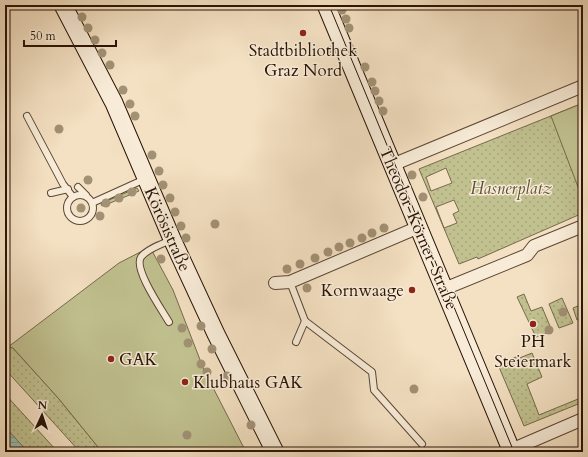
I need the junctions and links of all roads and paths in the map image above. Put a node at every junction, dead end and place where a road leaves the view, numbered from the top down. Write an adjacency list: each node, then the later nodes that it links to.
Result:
1 (63, 5): 6 (street, Körösistraße)
2 (326, 5): 5 (street, Theodor-Körner-Straße)
3 (583, 86): 5 (street)
4 (27, 116): 8 (lane)
5 (392, 165): 13 (street, Theodor-Körner-Straße)
6 (146, 179): 11 (lane); 14 (street, Körösistraße)
7 (78, 187): 11 (lane)
8 (68, 189): 9 (lane); 10 (lane)
9 (51, 193)
10 (73, 197): 11 (lane); 11 (lane)
11 (90, 200)
12 (583, 226): 17 (street)
13 (419, 227): 15 (street); 17 (street, Theodor-Körner-Straße)
14 (172, 240): 19 (lane); 24 (street, Körösistraße)
15 (290, 282): 16 (street); 18 (lane)
16 (275, 283)
17 (444, 289): 23 (street, Theodor-Körner-Straße)
18 (305, 321): 20 (lane); 22 (lane)
19 (169, 322)
20 (296, 342)
21 (583, 419): 23 (street)
22 (422, 444)
23 (511, 451)
24 (275, 452)

